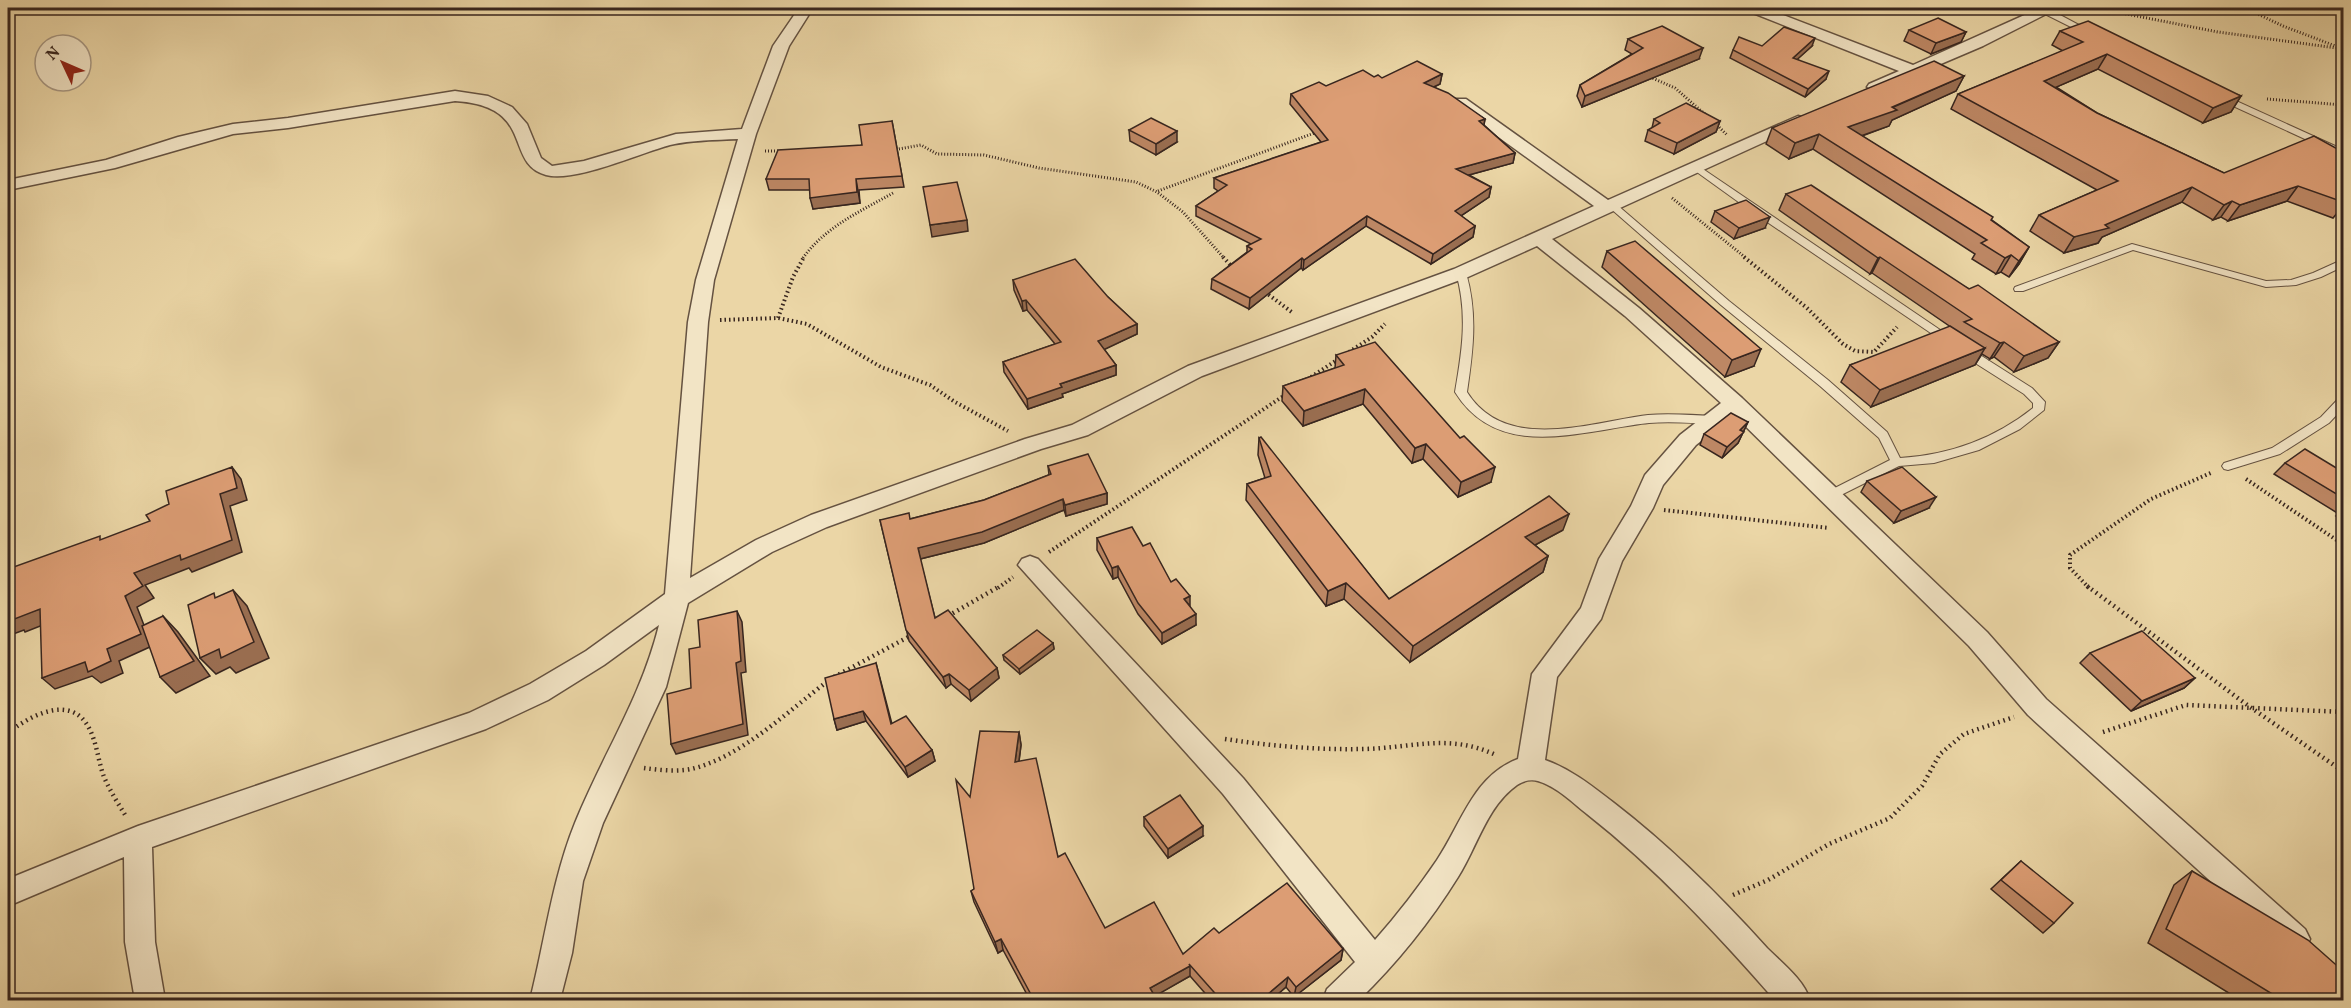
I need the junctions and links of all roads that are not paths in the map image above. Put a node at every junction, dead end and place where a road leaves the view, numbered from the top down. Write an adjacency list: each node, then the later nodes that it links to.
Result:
1 (1753, 8): 5 (street)
2 (2048, 9): 4 (lane); 5 (street)
3 (798, 14): 10 (street)
4 (2097, 36)
5 (1911, 70): 7 (street)
6 (1444, 91): 14 (street)
7 (1858, 94)
8 (2215, 94): 11 (lane)
9 (1815, 114): 12 (street)
10 (746, 142): 13 (street); 26 (street)
11 (2343, 154)
12 (1697, 168): 14 (street); 22 (lane)
13 (8, 185)
14 (1610, 207): 15 (street); 22 (lane)
15 (1540, 238): 17 (street); 20 (street)
16 (2343, 262): 18 (lane)
17 (1461, 273): 21 (lane); 26 (street)
18 (2019, 289)
19 (2343, 400): 23 (lane)
20 (1735, 403): 21 (street); 24 (street)
21 (1713, 420): 27 (street)
22 (1896, 462): 24 (lane)
23 (2228, 466)
24 (1829, 496): 30 (street)
25 (1030, 565): 31 (street)
26 (677, 598): 28 (street); 33 (street)
27 (1525, 769): 31 (street); 35 (street)
28 (138, 839): 29 (street); 32 (street)
29 (8, 893)
30 (2308, 950)
31 (1376, 964): 34 (street)
32 (150, 1000)
33 (545, 1000)
34 (1338, 1000)
35 (1795, 1000)

